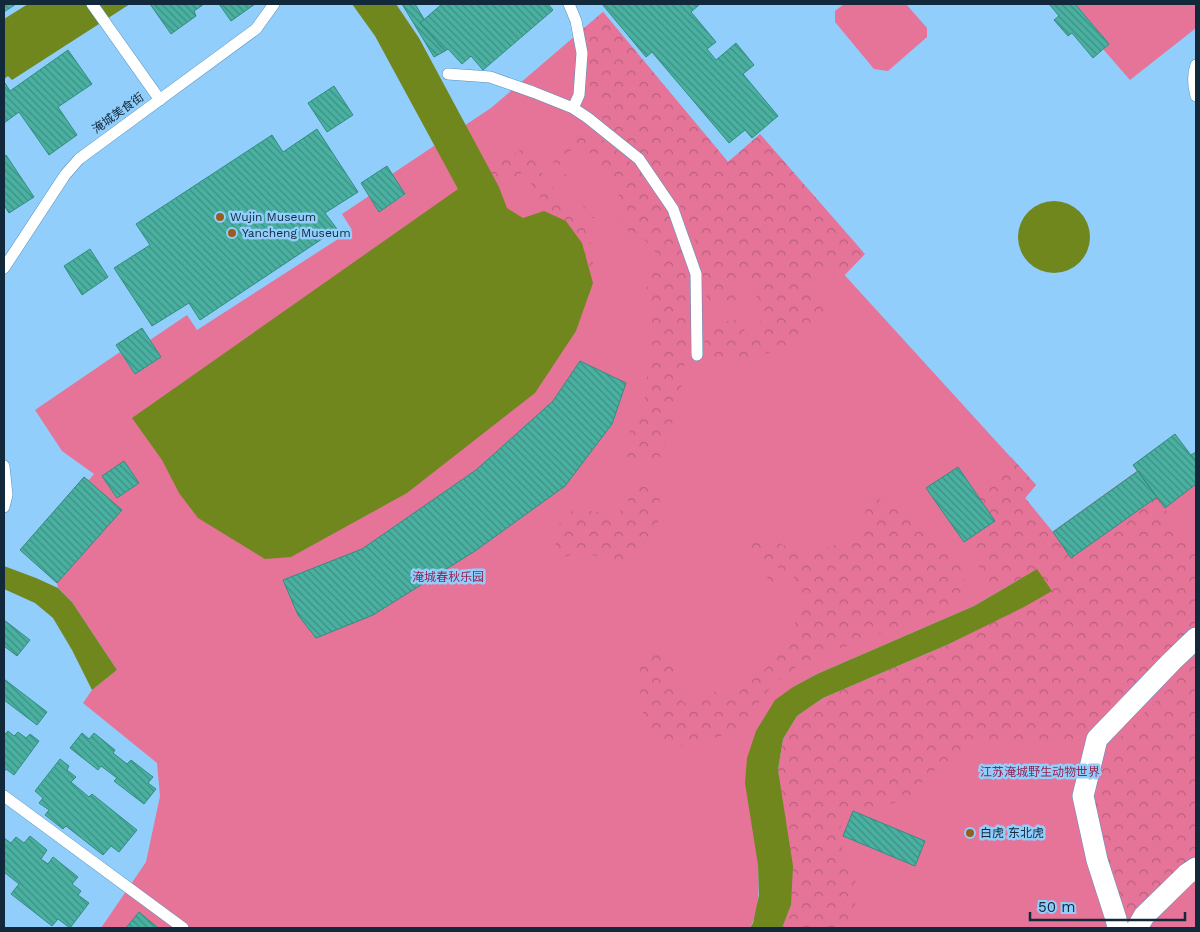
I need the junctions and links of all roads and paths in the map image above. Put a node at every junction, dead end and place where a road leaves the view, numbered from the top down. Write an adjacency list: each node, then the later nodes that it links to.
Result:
1 (92, 4): 7 (lane)
2 (274, 4): 7 (lane, 淹城美食街)
3 (569, 4): 8 (lane)
4 (1196, 65): 6 (lane)
5 (448, 74): 8 (lane)
6 (1196, 96)
7 (160, 100): 9 (lane, 淹城美食街)
8 (573, 108): 10 (lane)
9 (4, 265)
10 (697, 355)
11 (4, 466): 12 (lane)
12 (4, 507)
13 (1196, 638): 17 (street)
14 (6, 803): 16 (lane)
15 (1196, 868): 18 (street)
16 (183, 928)
17 (1118, 928)
18 (1137, 928)

